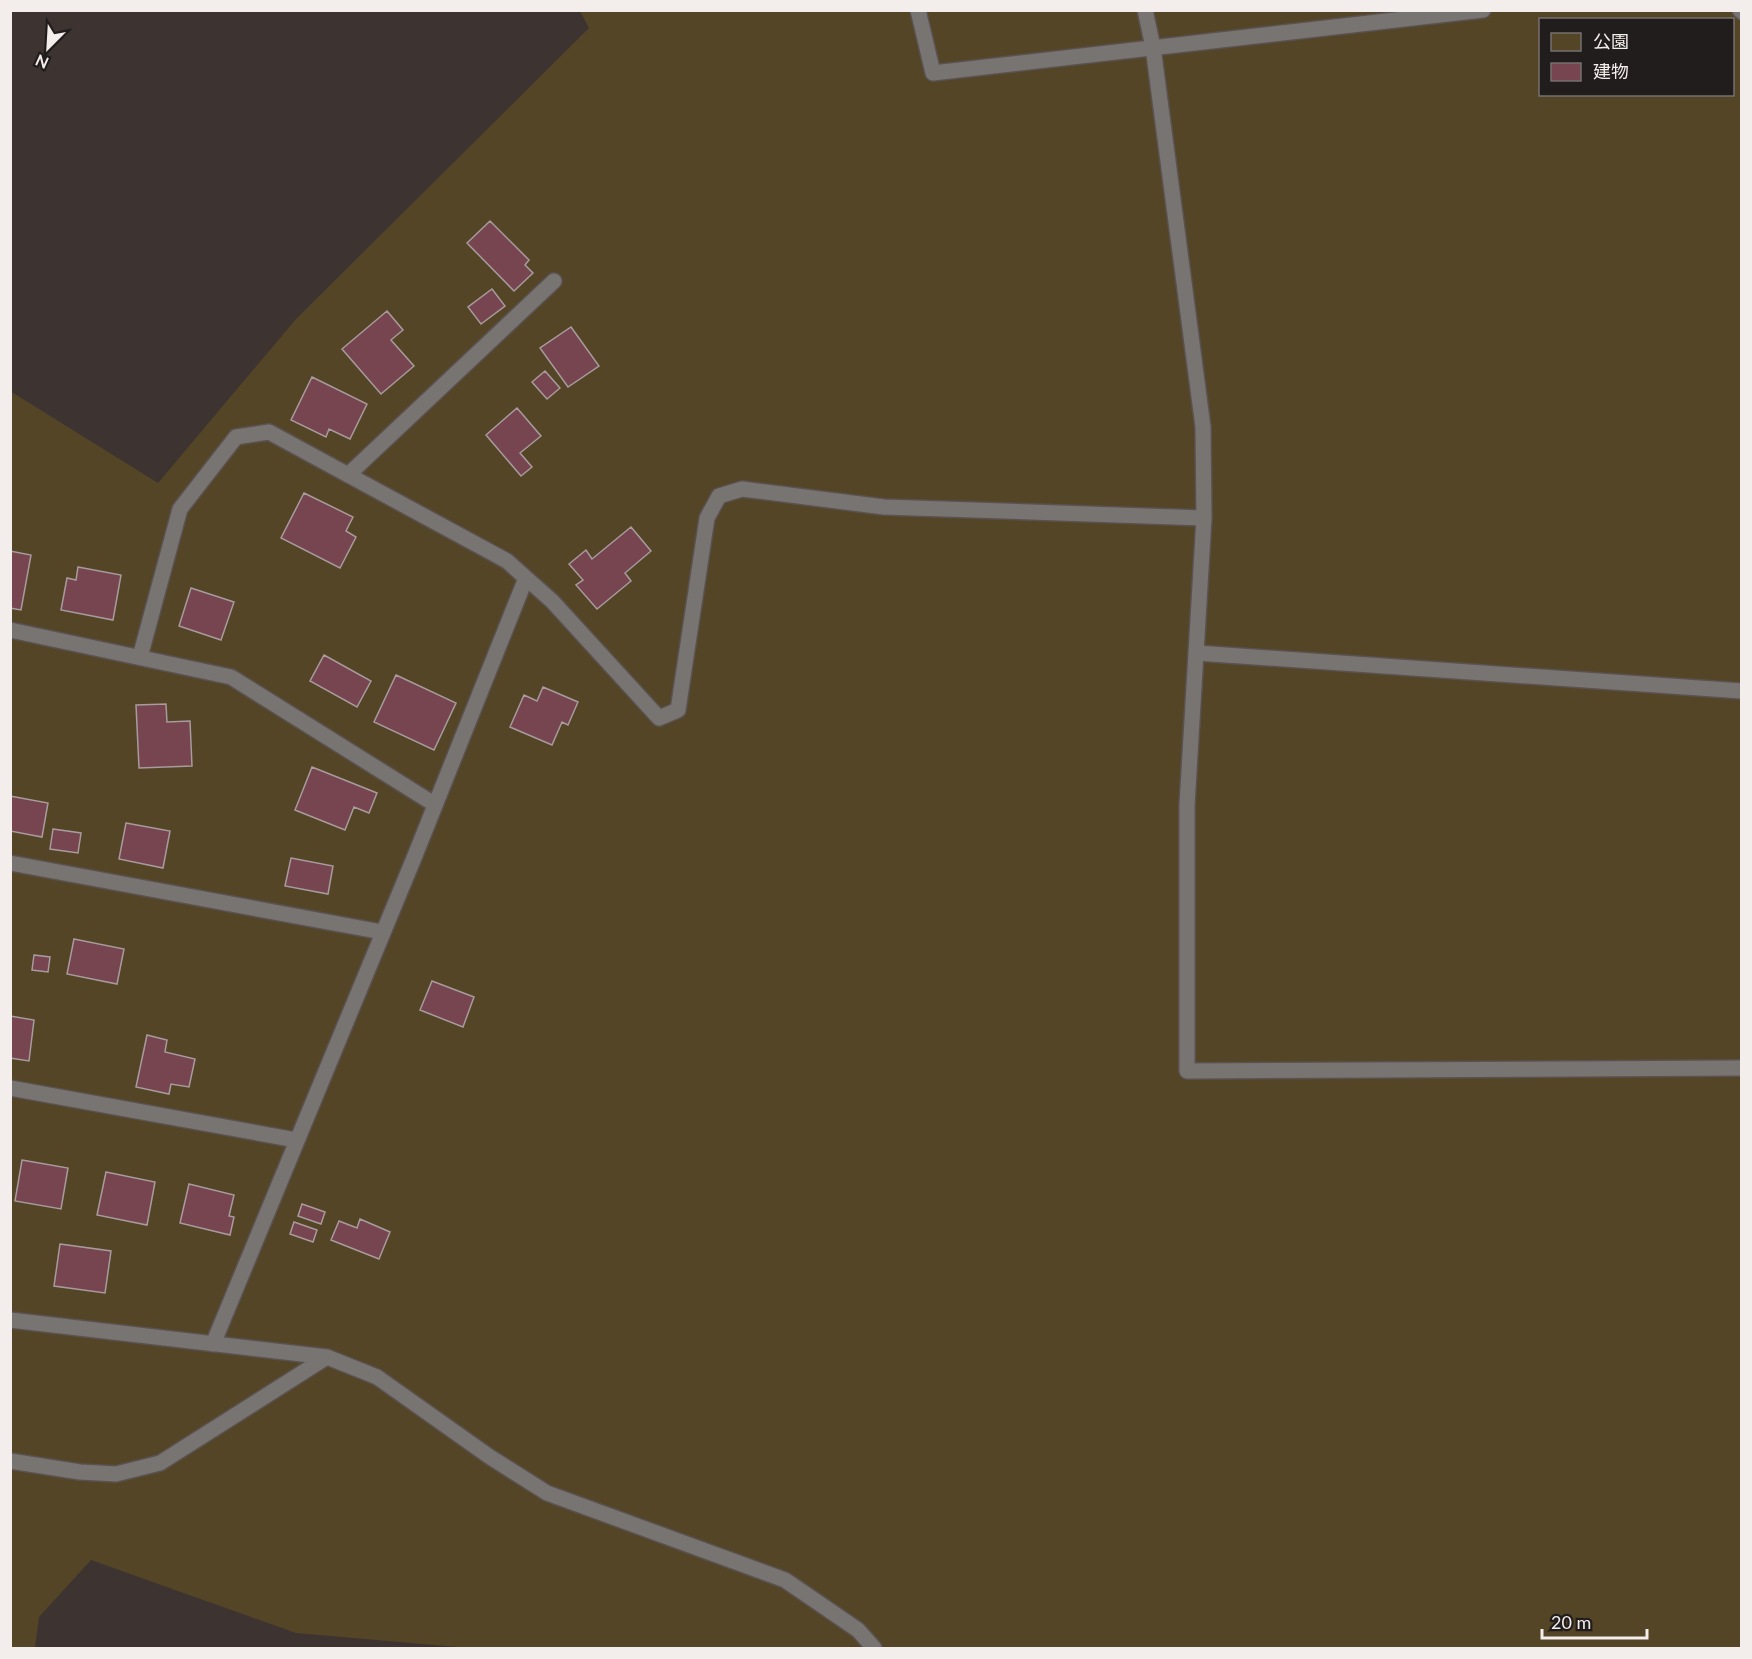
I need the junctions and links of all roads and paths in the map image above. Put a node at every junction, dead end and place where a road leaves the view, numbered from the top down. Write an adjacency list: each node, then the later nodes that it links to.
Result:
1 (918, 10): 4 (lane)
2 (1145, 10): 4 (lane)
3 (1483, 10): 4 (lane)
4 (1153, 47): 7 (lane)
5 (554, 281): 6 (lane)
6 (348, 475): 8 (lane); 11 (lane)
7 (1204, 518): 8 (lane); 10 (lane)
8 (526, 579): 13 (lane)
9 (10, 630): 11 (lane)
10 (1197, 653): 12 (lane); 16 (lane)
11 (140, 657): 13 (lane)
12 (1742, 691)
13 (434, 804): 15 (lane)
14 (10, 862): 15 (lane)
15 (382, 932): 18 (lane)
16 (1742, 1068)
17 (10, 1088): 18 (lane)
18 (296, 1140): 20 (lane)
19 (10, 1320): 20 (lane)
20 (213, 1344): 21 (lane)
21 (327, 1357): 22 (lane); 23 (lane)
22 (10, 1461)
23 (874, 1648)

